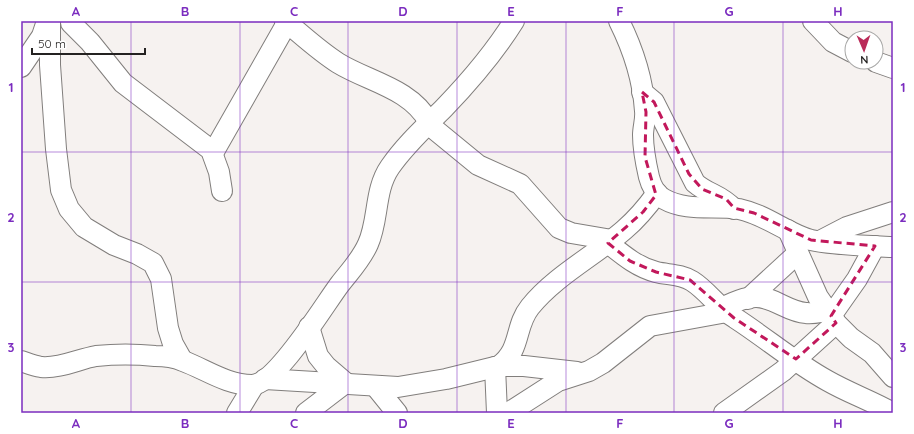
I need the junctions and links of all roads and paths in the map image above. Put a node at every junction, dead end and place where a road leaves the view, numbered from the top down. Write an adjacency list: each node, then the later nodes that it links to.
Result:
1 (514, 21): 10 (street)
2 (619, 21): 9 (street)
3 (813, 21): 7 (street)
4 (74, 22): 6 (street); 11 (street)
5 (286, 22): 10 (street); 11 (street)
6 (49, 25): 8 (street); 26 (street)
7 (844, 48)
8 (21, 68)
9 (642, 92): 13 (street); 14 (street)
10 (429, 123): 18 (street); 24 (street)
11 (213, 153): 12 (street)
12 (222, 190)
13 (657, 193): 14 (street); 18 (street)
14 (734, 209): 16 (street)
15 (893, 212): 17 (street)
16 (788, 230): 17 (street); 20 (street)
17 (820, 240): 19 (street)
18 (610, 241): 22 (street); 28 (street)
19 (885, 244): 23 (street)
20 (798, 252): 21 (street); 23 (street)
21 (748, 299): 22 (street); 23 (street)
22 (724, 310): 25 (street); 29 (street)
23 (831, 317): 25 (street); 30 (street)
24 (310, 327): 31 (street); 32 (street)
25 (796, 359): 34 (street); 41 (street)
26 (182, 360): 27 (street); 31 (street)
27 (21, 361)
28 (497, 366): 29 (street); 33 (street); 39 (street)
29 (582, 373): 40 (street)
30 (893, 377)
31 (260, 382): 32 (street); 36 (street)
32 (346, 384): 33 (street); 37 (street)
33 (376, 387): 38 (street)
34 (864, 399): 35 (street); 42 (street)
35 (893, 403)
36 (237, 413)
37 (306, 413)
38 (397, 413)
39 (497, 413)
40 (508, 413)
41 (724, 413)
42 (893, 413)

